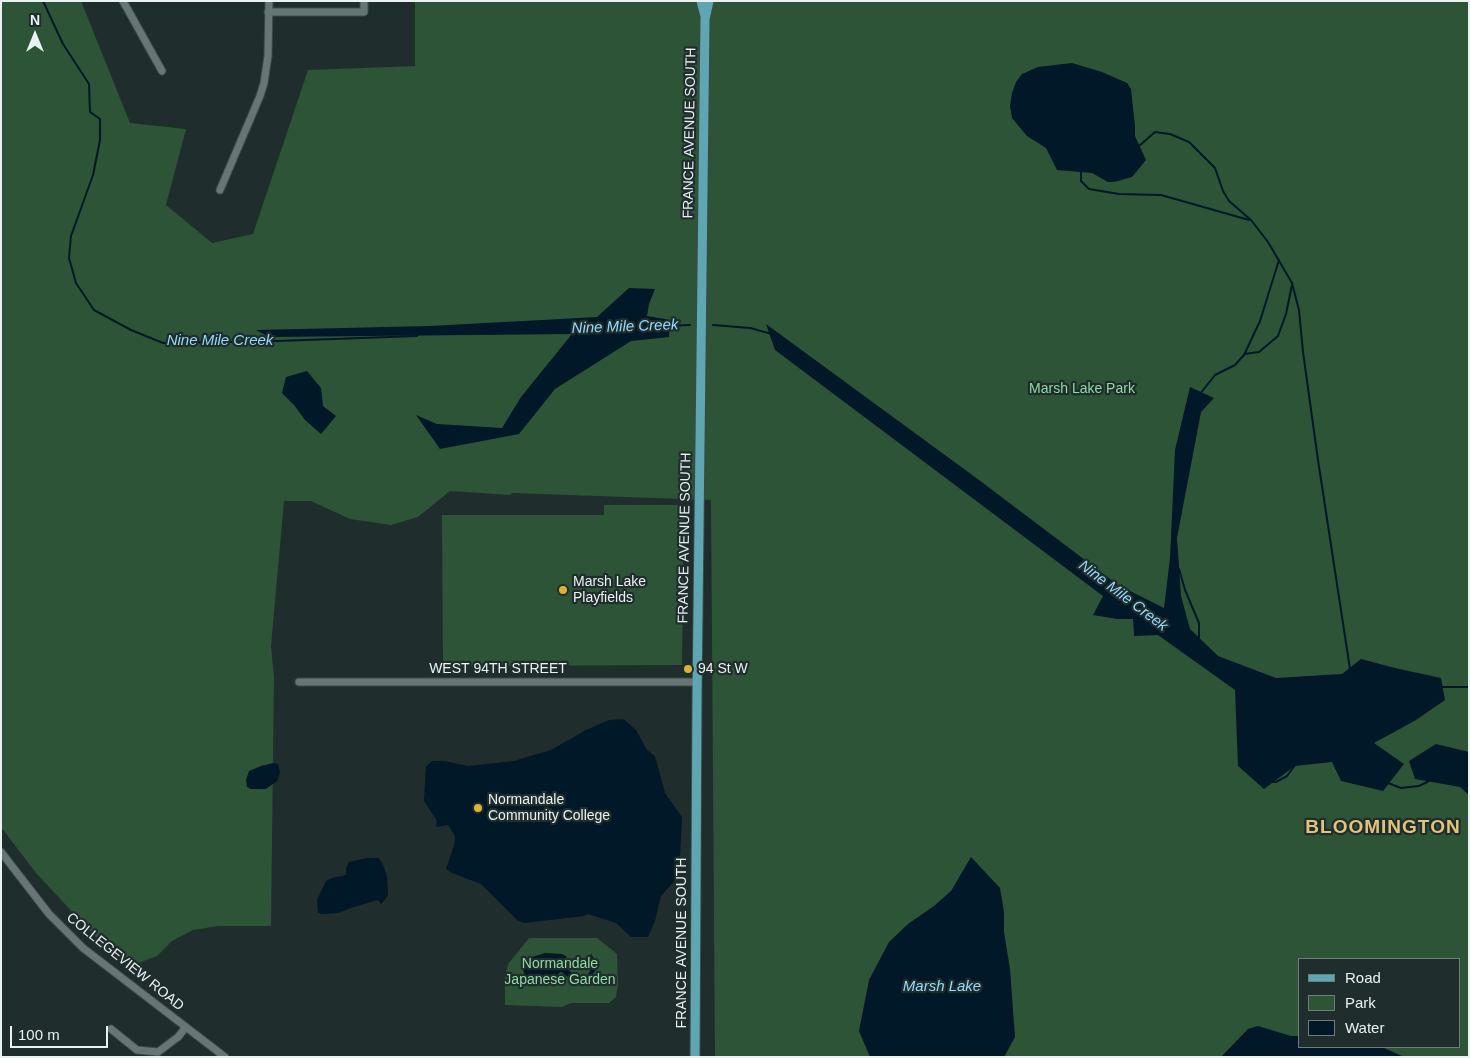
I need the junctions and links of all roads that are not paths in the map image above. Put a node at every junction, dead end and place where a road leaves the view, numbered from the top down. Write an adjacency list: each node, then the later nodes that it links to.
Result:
1 (123, 1): 8 (street)
2 (268, 1): 6 (street)
3 (364, 1): 6 (street)
4 (701, 1): 7 (main road, FRANCE AVENUE SOUTH)
5 (709, 1): 7 (main road, FRANCE AVENUE SOUTH)
6 (268, 12): 9 (street)
7 (705, 19): 11 (main road, FRANCE AVENUE SOUTH)
8 (162, 71)
9 (220, 190)
10 (299, 682): 11 (street, WEST 94TH STREET)
11 (697, 682): 16 (main road, FRANCE AVENUE SOUTH)
12 (1, 852): 13 (street, COLLEGEVIEW ROAD)
13 (186, 1027): 14 (street); 15 (street, COLLEGEVIEW ROAD)
14 (111, 1029)
15 (226, 1057)
16 (695, 1057)

